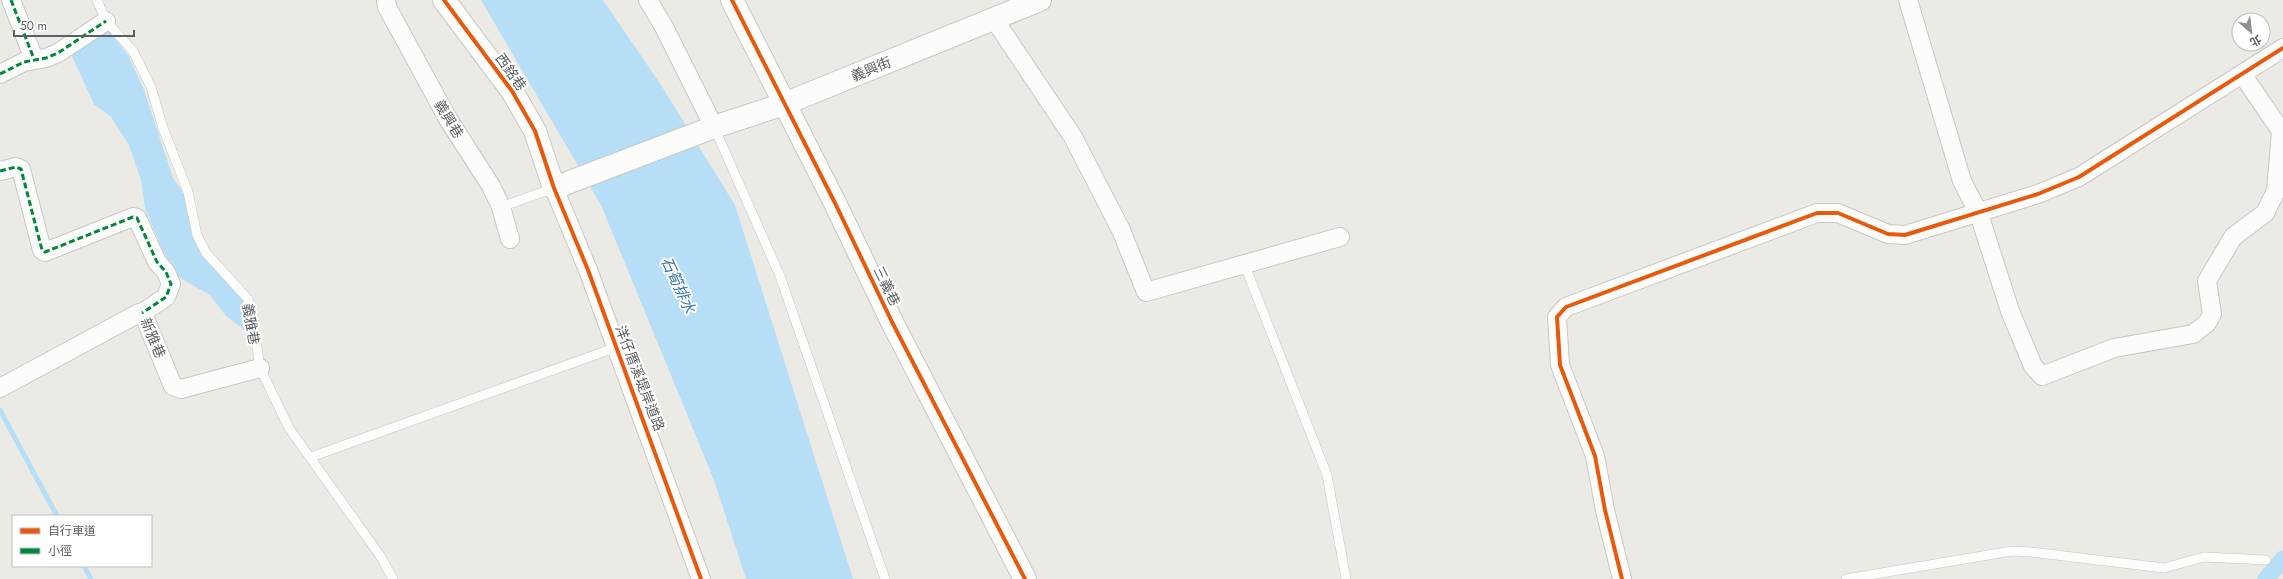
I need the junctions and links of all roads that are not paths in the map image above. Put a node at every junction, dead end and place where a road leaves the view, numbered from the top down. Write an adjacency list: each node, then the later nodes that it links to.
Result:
1 (11, 0): 12 (street)
2 (98, 0): 10 (lane, 義雅巷)
3 (386, 0): 19 (street, 義興巷)
4 (444, 0): 18 (street, 西銘巷)
5 (648, 0): 16 (street)
6 (732, 0): 15 (street, 三義巷)
7 (1040, 0): 9 (street, 義興街)
8 (1908, 0): 20 (street)
9 (994, 19): 15 (street, 義興街); 23 (street)
10 (106, 21): 12 (street); 26 (lane, 義雅巷)
11 (2283, 48): 14 (street)
12 (34, 59): 13 (street)
13 (0, 74)
14 (2242, 74): 20 (street); 20 (street)
15 (784, 104): 16 (street, 義興街); 33 (street, 三義巷)
16 (708, 130): 18 (street, 義興街); 32 (lane)
17 (0, 171): 24 (street)
18 (554, 188): 19 (lane); 25 (street, 洋仔厝溪堤岸道路)
19 (501, 207): 22 (street, 義興巷)
20 (1979, 214): 35 (street)
21 (1340, 237): 23 (street)
22 (510, 239)
23 (1246, 266): 34 (lane)
24 (142, 313): 26 (street, 新雅巷); 27 (street, 新雅巷)
25 (617, 347): 28 (lane); 31 (street, 洋仔厝溪堤岸道路)
26 (260, 368): 28 (lane, 義雅巷)
27 (0, 388)
28 (311, 457): 30 (lane, 義雅巷)
29 (2266, 560): 36 (lane)
30 (393, 579)
31 (701, 579)
32 (885, 579)
33 (1025, 579)
34 (1346, 579)
35 (1622, 579)
36 (1846, 579)

